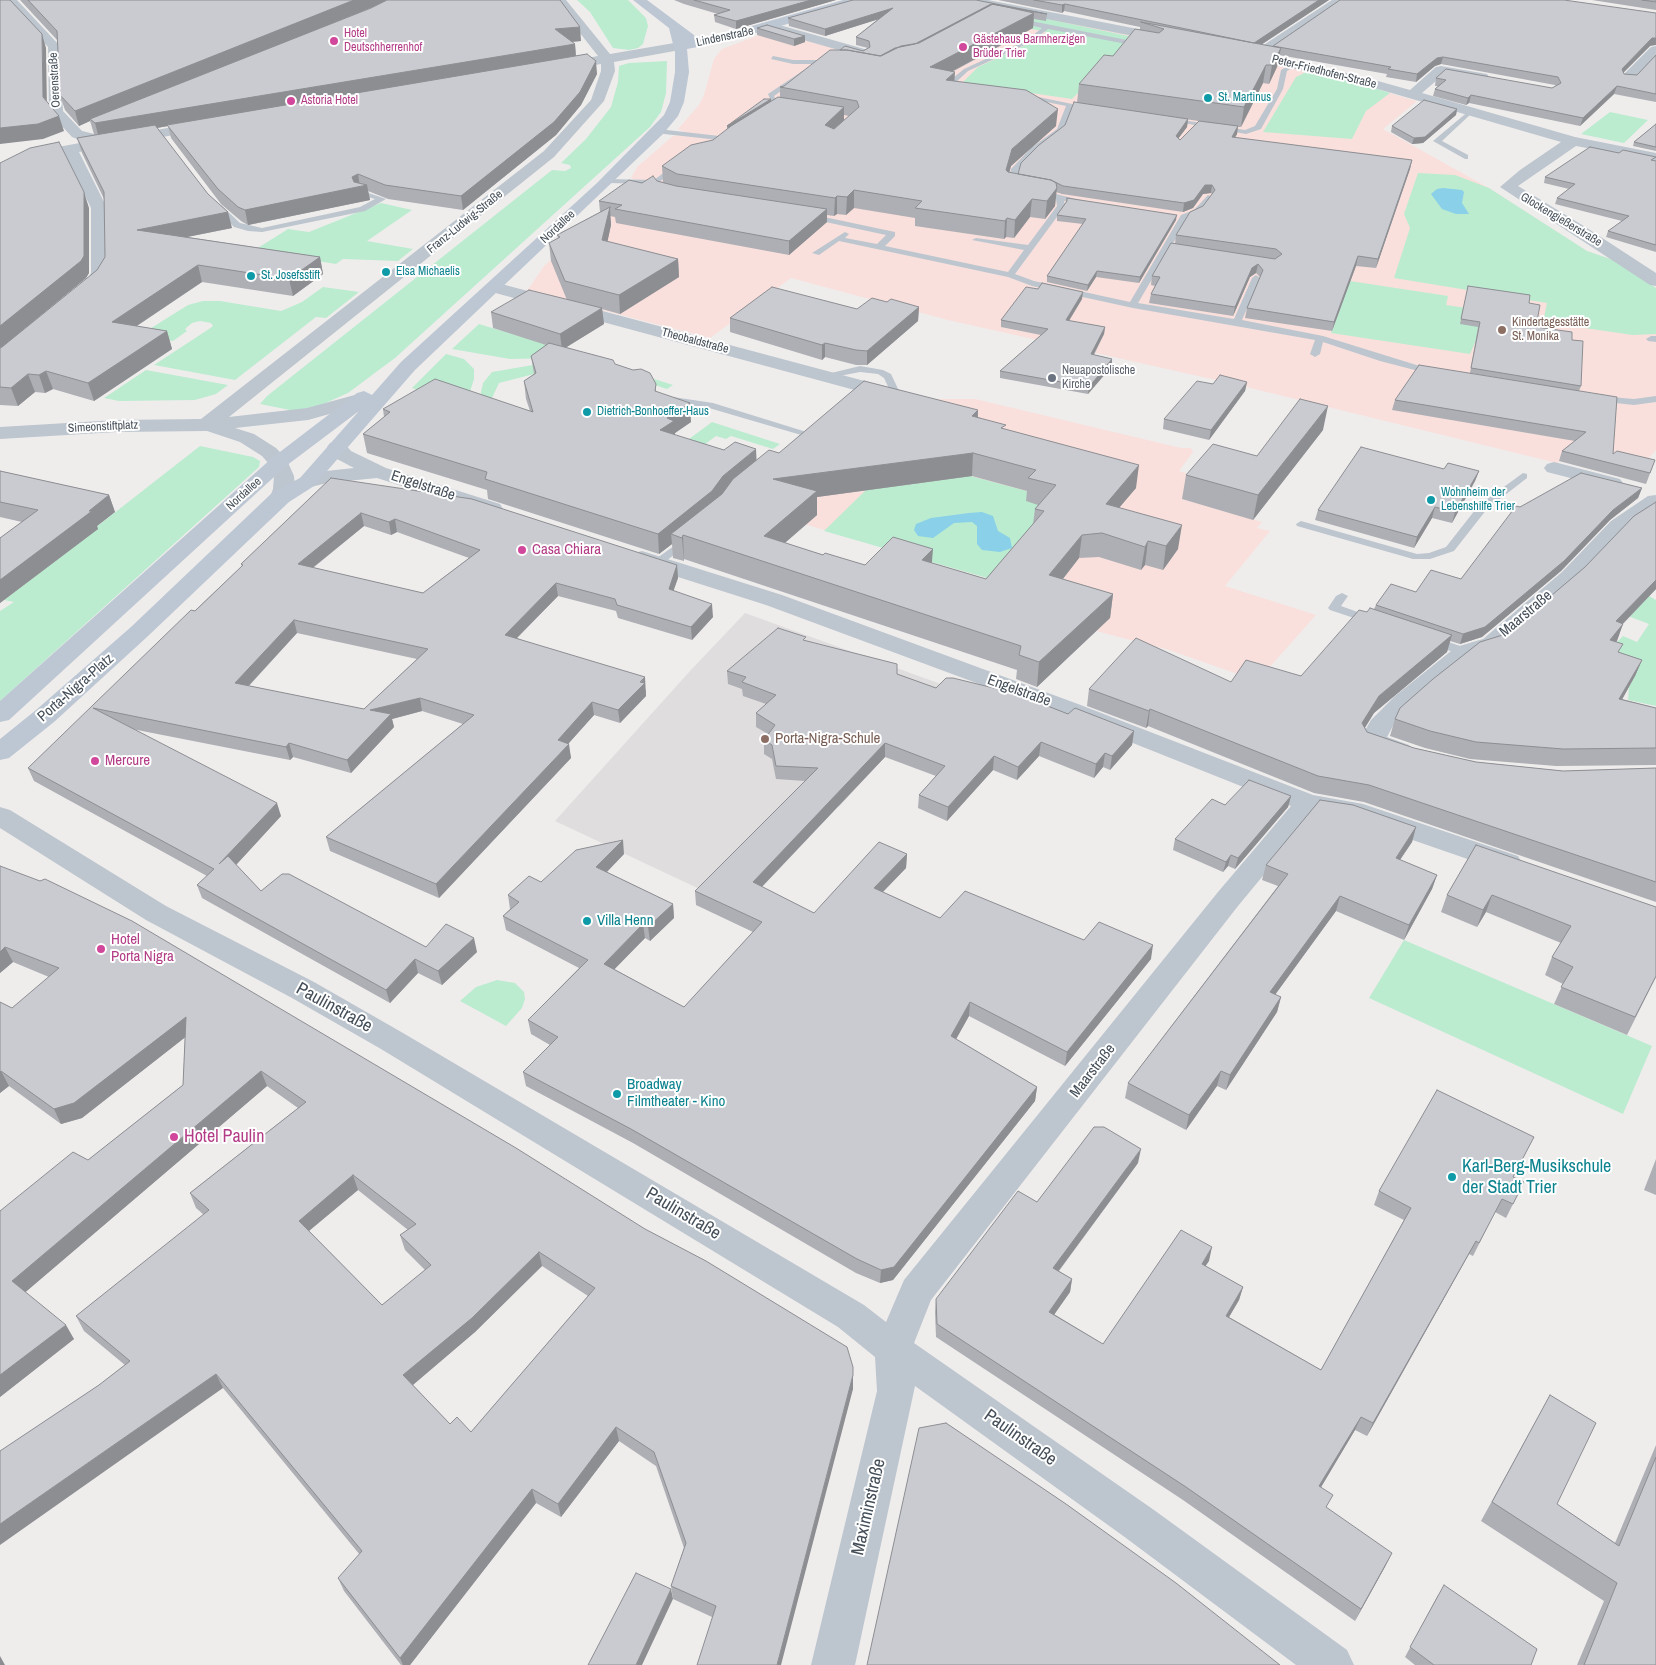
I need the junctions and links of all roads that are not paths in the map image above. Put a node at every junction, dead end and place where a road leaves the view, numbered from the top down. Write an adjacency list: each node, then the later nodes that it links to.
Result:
1 (10, 0): 41 (street, Oerenstraße)
2 (560, 0): 20 (street)
3 (639, 0): 10 (main road)
4 (856, 0): 8 (main road, Lindenstraße)
5 (970, 0): 7 (street)
6 (1340, 0): 18 (street)
7 (1004, 13): 9 (lane); 12 (street)
8 (769, 26): 11 (main road, Lindenstraße); 17 (street)
9 (1047, 27): 14 (lane); 28 (lane)
10 (675, 28): 11 (main road); 13 (main road, Nordallee)
11 (715, 40): 13 (main road, Lindenstraße); 23 (main road)
12 (1179, 41)
13 (680, 46): 20 (street); 23 (main road, Nordallee)
14 (1148, 46)
15 (1227, 50): 18 (street, Peter-Friedhofen-Straße)
16 (1656, 50): 26 (street)
17 (862, 53)
18 (1256, 56): 24 (street, Peter-Friedhofen-Straße)
19 (772, 58): 21 (lane)
20 (607, 59): 23 (street); 25 (street); 85 (street, Franz-Ludwig-Straße)
21 (819, 62): 22 (lane); 34 (lane)
22 (838, 62)
23 (688, 63): 39 (main road, Nordallee)
24 (1295, 64): 30 (street, Peter-Friedhofen-Straße); 37 (lane)
25 (545, 69)
26 (1628, 78)
27 (1496, 80): 30 (street)
28 (966, 86)
29 (1020, 95): 31 (lane)
30 (1412, 95): 33 (street, Peter-Friedhofen-Straße)
31 (1070, 106): 32 (lane); 56 (lane)
32 (1104, 110)
33 (1470, 112): 44 (street, Peter-Friedhofen-Straße); 50 (lane)
34 (768, 114)
35 (1162, 119): 37 (lane)
36 (218, 123): 45 (street)
37 (1195, 124): 40 (lane)
38 (96, 126): 41 (street)
39 (658, 131): 43 (lane); 53 (main road, Nordallee)
40 (1190, 131)
41 (77, 134): 45 (street); 46 (street)
42 (736, 134): 43 (lane)
43 (728, 139): 48 (lane)
44 (1573, 140): 49 (street, Peter-Friedhofen-Straße); 70 (street, Glockengießerstraße)
45 (111, 142): 47 (street)
46 (11, 149)
47 (70, 149): 52 (street); 73 (street)
48 (716, 149)
49 (1656, 157)
50 (1464, 158)
51 (683, 163): 53 (lane)
52 (0, 172)
53 (608, 181): 71 (main road, Nordallee)
54 (360, 192): 57 (lane)
55 (1208, 197): 64 (lane)
56 (1060, 198): 58 (lane); 65 (lane)
57 (212, 200)
58 (1095, 203)
59 (803, 215): 60 (lane)
60 (856, 227): 61 (lane); 63 (lane)
61 (839, 239): 63 (lane); 67 (lane)
62 (976, 240): 65 (lane)
63 (879, 247): 68 (lane)
64 (1166, 247): 66 (lane); 72 (lane)
65 (1030, 248): 68 (lane)
66 (1176, 248)
67 (816, 253)
68 (1010, 275): 72 (lane)
69 (1256, 278): 74 (lane)
70 (1656, 281)
71 (494, 287): 77 (main road, Nordallee); 79 (street, Theobaldstraße)
72 (1133, 305): 74 (lane)
73 (64, 307)
74 (1236, 322): 75 (lane)
75 (1320, 338): 76 (lane); 78 (lane)
76 (1315, 354)
77 (408, 366): 81 (main road, Nordallee); 88 (main road, Nordallee)
78 (1446, 374)
79 (824, 376): 80 (street, Theobaldstraße); 80 (lane)
80 (896, 395)
81 (362, 398): 85 (street, Simeonstiftplatz); 89 (main road, Nordallee)
82 (1589, 398): 83 (lane)
83 (1656, 399)
84 (661, 406): 87 (lane)
85 (206, 425): 86 (street, Simeonstiftplatz); 89 (street, Simeonstiftplatz)
86 (0, 433)
87 (796, 444)
88 (337, 447): 91 (street, Engelstraße); 93 (main road, Nordallee)
89 (279, 462): 95 (street); 102 (main road, Nordallee)
90 (1554, 468): 94 (street)
91 (379, 472): 93 (street, Engelstraße); 96 (street, Engelstraße)
92 (1523, 476): 97 (lane)
93 (307, 482): 95 (main road, Nordallee)
94 (1644, 493): 106 (street, Maarstraße)
95 (282, 497): 103 (main road, Nordallee)
96 (509, 514)
97 (1301, 524)
98 (697, 531): 100 (lane)
99 (620, 550): 100 (street, Engelstraße)
100 (657, 563): 110 (street, Engelstraße)
101 (1342, 596): 104 (lane)
102 (112, 614): 107 (main road, Porta-Nigra-Platz)
103 (150, 622): 108 (main road, Porta-Nigra-Platz)
104 (1387, 626)
105 (1422, 638): 106 (lane)
106 (1466, 652): 109 (street, Maarstraße)
107 (0, 714)
108 (0, 752)
109 (1427, 760)
110 (1308, 803): 112 (street, Engelstraße); 113 (street, Maarstraße)
111 (0, 816): 113 (street, Paulinstraße)
112 (1532, 871)
113 (893, 1349): 114 (street, Maximinstraße); 115 (street, Paulinstraße)
114 (833, 1665)
115 (1332, 1665)

